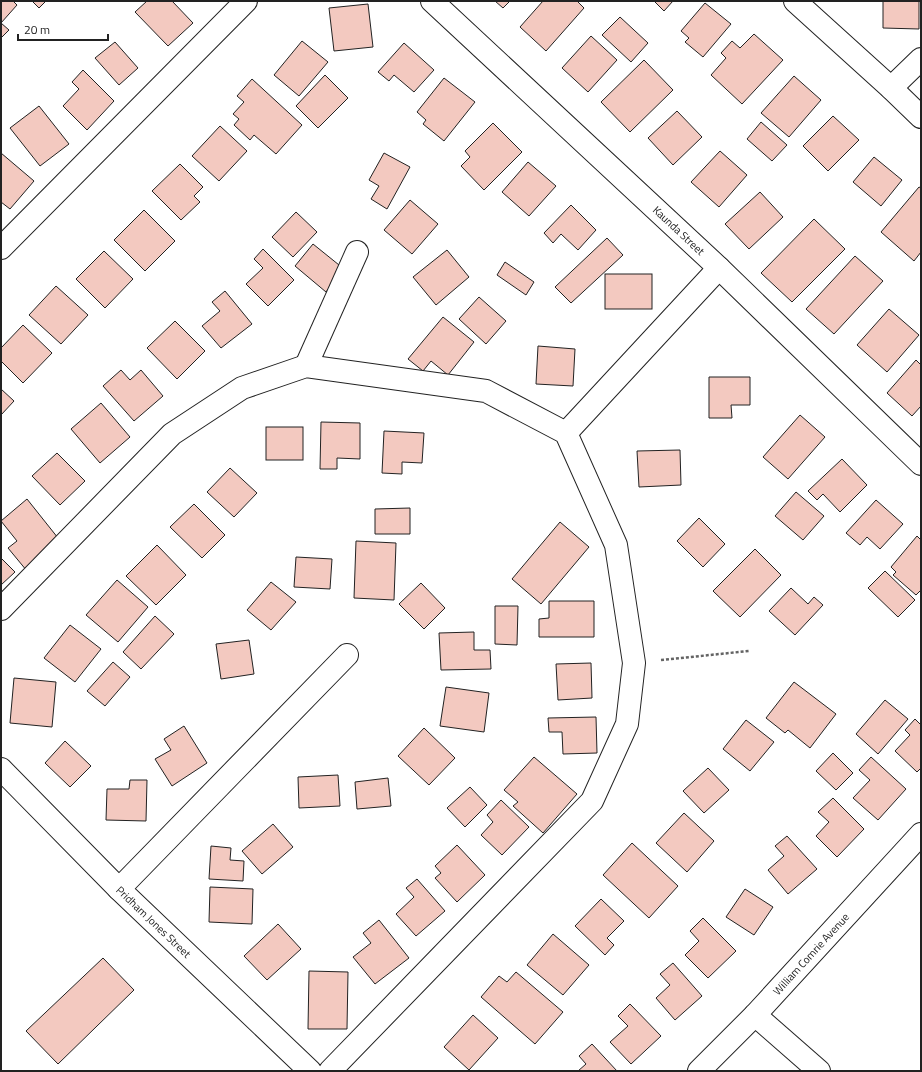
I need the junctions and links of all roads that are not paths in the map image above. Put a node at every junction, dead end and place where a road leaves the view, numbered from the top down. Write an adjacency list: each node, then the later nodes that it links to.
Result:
1 (246, 1): 7 (street)
2 (432, 1): 9 (street, Kaunda Street)
3 (795, 1): 5 (street)
4 (921, 59): 5 (street)
5 (891, 88): 6 (street)
6 (921, 117)
7 (1, 248)
8 (357, 252): 10 (street)
9 (719, 268): 11 (street); 12 (street, Kaunda Street)
10 (306, 366): 11 (street); 13 (street)
11 (566, 433): 20 (street)
12 (921, 464)
13 (1, 609)
14 (346, 655): 17 (street)
15 (1, 769): 17 (street, Pridham Jones Street)
16 (920, 838): 18 (street, William Comrie Avenue)
17 (119, 889): 19 (street, Pridham Jones Street)
18 (755, 1015): 21 (street, William Comrie Avenue); 22 (street)
19 (310, 1071)
20 (330, 1071)
21 (699, 1071)
22 (819, 1071)

